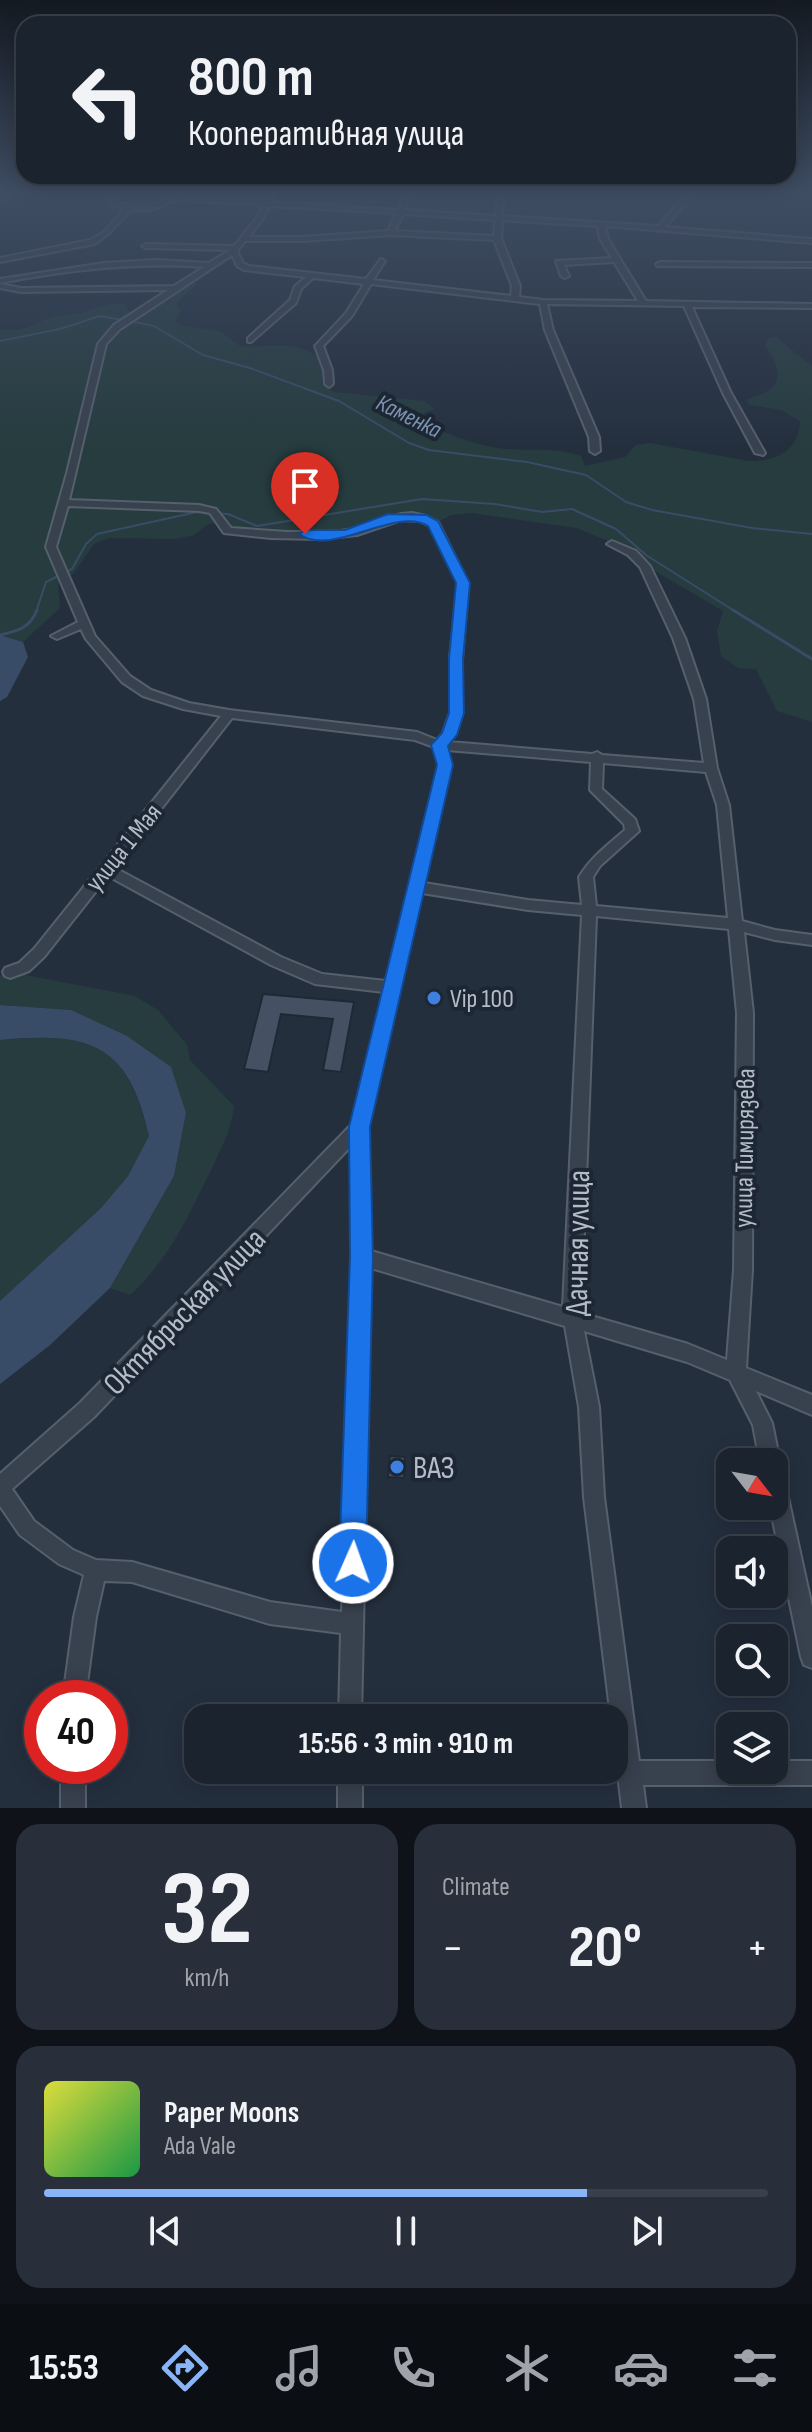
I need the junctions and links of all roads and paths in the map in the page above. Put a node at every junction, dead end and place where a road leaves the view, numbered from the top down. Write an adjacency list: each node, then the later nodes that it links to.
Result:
1 (30, 277): 9 (street)
2 (189, 277): 10 (street)
3 (310, 277): 16 (street)
4 (314, 277): 8 (street)
5 (372, 277): 8 (street)
6 (513, 277): 11 (street)
7 (626, 277): 13 (street)
8 (370, 282): 11 (street); 17 (street)
9 (0, 284): 10 (street)
10 (173, 288): 20 (street)
11 (515, 297): 12 (street)
12 (543, 302): 13 (street); 18 (street)
13 (644, 305): 14 (street)
14 (687, 305): 15 (street); 19 (street)
15 (812, 306)
16 (251, 340)
17 (329, 384)
18 (595, 451)
19 (760, 453)
20 (64, 503): 22 (street); 25 (street)
21 (612, 544): 27 (street, улица Тимирязева)
22 (84, 623): 23 (street); 24 (street)
23 (57, 636)
24 (229, 714): 25 (street); 28 (street, улица 1 Мая)
25 (439, 745): 26 (street); 29 (street)
26 (597, 756): 27 (street); 30 (street, Дачная улица)
27 (711, 768): 31 (street, улица Тимирязева)
28 (106, 869): 33 (street, улица 1 Мая); 34 (street)
29 (416, 887): 30 (street); 34 (street)
30 (589, 909): 31 (street); 37 (street, Дачная улица)
31 (735, 924): 32 (street); 38 (street, улица Тимирязева)
32 (812, 940)
33 (10, 972)
34 (390, 987): 35 (street)
35 (359, 1127): 36 (street); 41 (street, Октябрьская улица)
36 (362, 1257): 37 (street); 44 (street)
37 (572, 1318): 38 (street); 48 (street, Дачная улица)
38 (736, 1372): 39 (street); 40 (street)
39 (812, 1405)
40 (767, 1448)
41 (0, 1488): 43 (street)
42 (783, 1520): 45 (street)
43 (96, 1570): 44 (street); 46 (street)
44 (351, 1624): 47 (street)
45 (812, 1657)
46 (76, 1680)
47 (350, 1704)
48 (630, 1773): 49 (street); 54 (street, Дачная улица)
49 (812, 1773)
50 (73, 1784): 52 (street)
51 (350, 1784): 53 (street)
52 (73, 1808)
53 (350, 1808)
54 (634, 1808)

